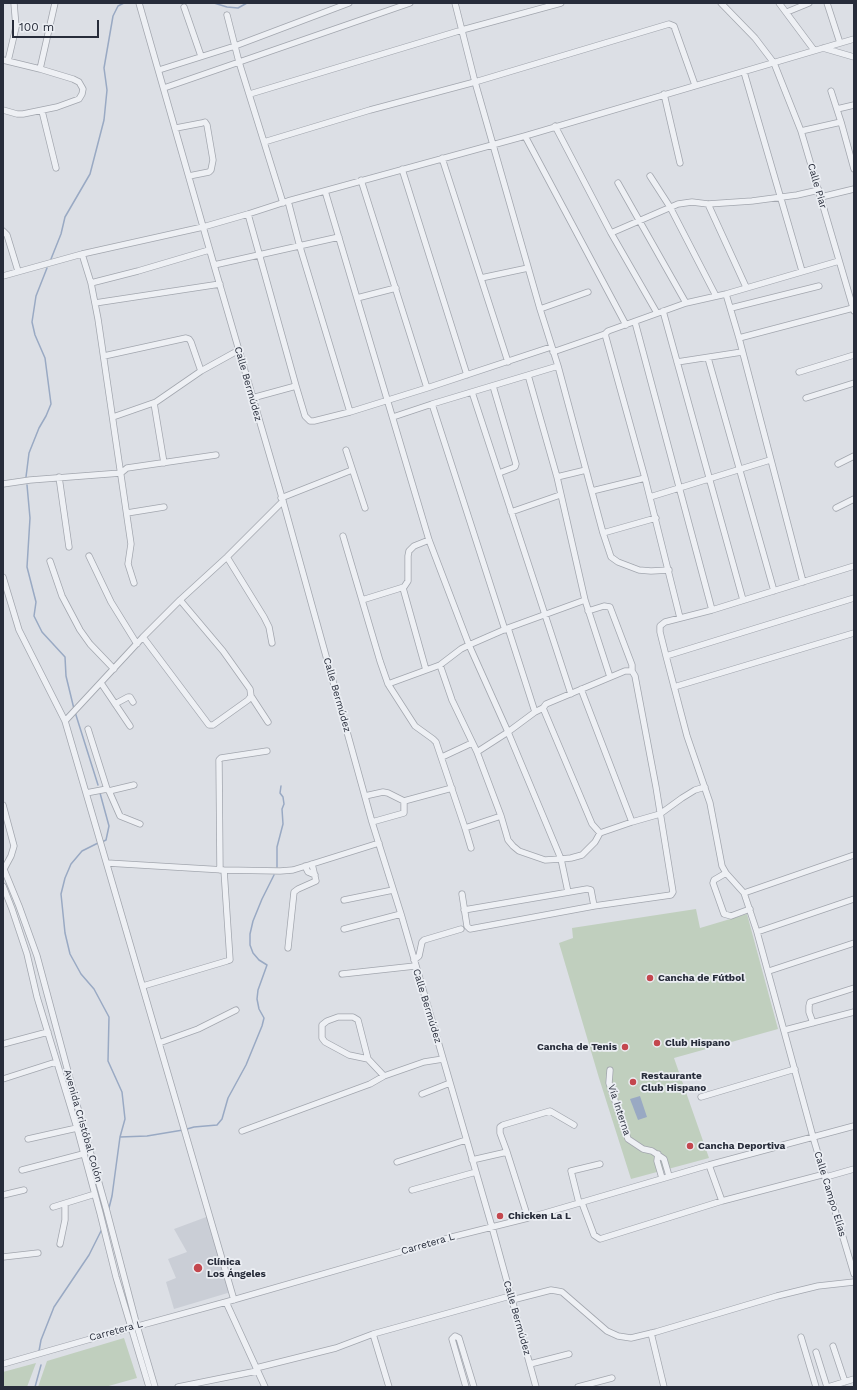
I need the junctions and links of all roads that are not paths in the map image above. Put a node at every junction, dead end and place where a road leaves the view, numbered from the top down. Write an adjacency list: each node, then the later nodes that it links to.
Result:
1 (14, 3): 23 (street)
2 (55, 3): 26 (street)
3 (139, 3): 27 (street, Calle Bermúdez)
4 (349, 3): 18 (street)
5 (410, 3): 24 (street)
6 (455, 3): 15 (street)
7 (561, 3): 15 (street)
8 (721, 3): 25 (street, Calle Piar)
9 (779, 3): 13 (street)
10 (809, 3): 13 (street)
11 (827, 3): 17 (street)
12 (184, 7): 21 (street)
13 (787, 12): 20 (street)
14 (227, 15): 18 (street)
15 (462, 30): 29 (street); 33 (street)
16 (854, 39): 17 (street)
17 (840, 43): 19 (street)
18 (235, 46): 21 (street); 24 (street)
19 (822, 48): 20 (street); 22 (street)
20 (814, 50): 25 (street)
21 (201, 56): 27 (street)
22 (854, 57)
23 (5, 61): 26 (street)
24 (240, 62): 31 (street); 33 (street)
25 (774, 63): 28 (street); 42 (street, Calle Piar)
26 (40, 69): 38 (street)
27 (159, 70): 31 (street, Calle Bermúdez)
28 (744, 72): 30 (street); 59 (street)
29 (475, 82): 30 (street); 44 (street); 45 (street)
30 (695, 85): 34 (street)
31 (164, 88): 41 (street, Calle Bermúdez)
32 (831, 92): 36 (street)
33 (250, 94): 44 (street)
34 (664, 94): 40 (street); 47 (street)
35 (854, 105): 36 (street)
36 (837, 109): 39 (street)
37 (3, 110): 38 (street)
38 (42, 111): 48 (street)
39 (841, 122): 42 (street); 50 (street)
40 (555, 126): 43 (street); 67 (street)
41 (176, 128): 51 (street, Calle Bermúdez); 51 (street)
42 (801, 131): 56 (street, Calle Piar)
43 (525, 136): 45 (street); 97 (street)
44 (264, 142): 60 (street)
45 (493, 144): 46 (street); 75 (street)
46 (442, 158): 49 (street); 79 (street)
47 (680, 163)
48 (56, 168)
49 (402, 169): 53 (street); 111 (street)
50 (854, 169)
51 (189, 176): 65 (street, Calle Bermúdez)
52 (650, 176): 62 (street)
53 (361, 180): 57 (street); 84 (street)
54 (618, 183): 64 (street)
55 (854, 189): 58 (street)
56 (819, 190): 58 (street, Calle Piar); 59 (street)
57 (325, 191): 60 (street); 68 (street)
58 (821, 197): 73 (street, Calle Piar)
59 (780, 198): 61 (street); 77 (street)
60 (286, 202): 63 (street); 69 (street)
61 (708, 204): 62 (street); 83 (street)
62 (670, 207): 64 (street); 88 (street)
63 (248, 214): 65 (street); 72 (street)
64 (639, 220): 67 (street); 91 (street)
65 (203, 227): 70 (street, Calle Bermúdez); 71 (street)
66 (3, 231): 76 (street)
67 (611, 233): 95 (street)
68 (339, 237): 69 (street); 89 (street)
69 (300, 247): 72 (street); 123 (street)
70 (209, 250): 74 (street, Calle Bermúdez); 80 (street)
71 (82, 254): 76 (street); 80 (street)
72 (259, 255): 74 (street); 114 (street)
73 (839, 261): 77 (street); 85 (street, Calle Piar)
74 (214, 265): 81 (street, Calle Bermúdez)
75 (528, 268): 79 (street); 93 (street)
76 (18, 271): 78 (street)
77 (802, 271): 83 (street)
78 (3, 276)
79 (481, 278): 106 (street)
80 (91, 282): 90 (street)
81 (220, 284): 90 (street); 101 (street, Calle Bermúdez)
82 (819, 286): 92 (street)
83 (746, 287): 87 (street)
84 (396, 288): 89 (street); 116 (street)
85 (851, 291): 94 (street, Calle Piar)
86 (588, 292): 93 (street)
87 (726, 294): 88 (street); 92 (street)
88 (716, 296): 91 (street)
89 (357, 298): 120 (street)
90 (95, 303): 104 (street)
91 (686, 303): 95 (street)
92 (730, 308): 99 (street)
93 (540, 309): 100 (street)
94 (854, 310): 99 (street)
95 (660, 312): 96 (street); 107 (street)
96 (634, 322): 97 (street); 142 (street)
97 (626, 325): 98 (street)
98 (605, 334): 100 (street); 139 (street)
99 (739, 338): 102 (street)
100 (552, 349): 106 (street); 108 (street)
101 (239, 350): 109 (street); 118 (street, Calle Bermúdez)
102 (742, 352): 105 (street); 129 (street)
103 (854, 355): 110 (street)
104 (104, 356): 109 (street); 124 (street)
105 (708, 358): 107 (street); 132 (street)
106 (508, 362): 111 (street)
107 (678, 362): 140 (street)
108 (558, 366): 112 (street); 134 (street)
109 (201, 371): 121 (street)
110 (799, 372)
111 (467, 375): 116 (street)
112 (528, 375): 115 (street); 137 (street)
113 (854, 383): 119 (street)
114 (296, 386): 118 (street); 123 (street)
115 (493, 386): 117 (street); 136 (street)
116 (427, 388): 120 (street)
117 (472, 392): 122 (street); 136 (street)
118 (252, 398): 146 (street, Calle Bermúdez)
119 (806, 398)
120 (387, 400): 123 (street); 125 (street)
121 (154, 403): 124 (street); 130 (street)
122 (432, 404): 125 (street); 177 (street)
123 (350, 412)
124 (113, 417): 135 (street)
125 (393, 417): 156 (street)
126 (346, 450): 133 (street)
127 (216, 456): 130 (street)
128 (854, 456): 131 (street)
129 (770, 460): 132 (street); 164 (street)
130 (164, 463): 135 (street)
131 (838, 464)
132 (739, 469): 140 (street); 167 (street)
133 (352, 470): 146 (street); 149 (street)
134 (586, 470): 137 (street); 143 (street)
135 (121, 473): 138 (street); 152 (street)
136 (499, 473): 151 (street)
137 (557, 477): 144 (street)
138 (59, 478): 141 (street); 157 (street)
139 (645, 478): 143 (street); 145 (street)
140 (709, 478): 142 (street); 172 (street)
141 (3, 484)
142 (680, 488): 145 (street); 173 (street)
143 (592, 491): 154 (street)
144 (560, 495): 151 (street); 171 (street)
145 (650, 497): 153 (street)
146 (282, 500): 159 (street); 213 (street, Calle Bermúdez)
147 (854, 500): 150 (street)
148 (164, 507): 152 (street)
149 (364, 508)
150 (836, 508)
151 (512, 512): 175 (street)
152 (127, 513): 165 (street)
153 (656, 518): 154 (street); 162 (street)
154 (604, 533): 162 (street)
155 (343, 536): 170 (street)
156 (429, 540): 166 (street); 182 (street)
157 (69, 547)
158 (89, 556): 181 (street)
159 (227, 557): 169 (street); 180 (street)
160 (50, 561): 185 (street)
161 (854, 566): 164 (street)
162 (669, 570): 176 (street)
163 (3, 577): 199 (street)
164 (804, 582): 167 (street)
165 (134, 583)
166 (402, 588): 170 (street); 186 (street)
167 (774, 591): 172 (street)
168 (854, 598): 183 (street)
169 (180, 600): 179 (street); 194 (street)
170 (362, 600): 190 (street)
171 (585, 600): 174 (street); 175 (street)
172 (743, 600): 173 (street)
173 (712, 610): 176 (street)
174 (588, 611): 187 (street); 188 (street)
175 (545, 615): 177 (street); 193 (street)
176 (680, 618): 183 (street)
177 (507, 629): 182 (street); 198 (street)
178 (854, 633): 191 (street)
179 (143, 637): 181 (street); 194 (street)
180 (272, 643)
181 (137, 644): 185 (street)
182 (468, 645): 184 (street); 203 (street)
183 (666, 656): 191 (street)
184 (440, 665): 186 (street); 204 (street)
185 (114, 669): 189 (street)
186 (426, 670): 190 (street)
187 (632, 671): 188 (street); 216 (street)
188 (610, 677): 192 (street)
189 (101, 684): 196 (street); 199 (street)
190 (388, 684): 207 (street)
191 (674, 687): 209 (street)
192 (581, 689): 193 (street); 219 (street)
193 (571, 694): 197 (street)
194 (251, 696): 200 (street)
195 (133, 702): 196 (street)
196 (115, 704): 201 (street)
197 (543, 708): 198 (street); 222 (street)
198 (535, 712): 203 (street)
199 (65, 721): 212 (street)
200 (268, 722)
201 (130, 726)
202 (88, 729): 211 (street)
203 (508, 732): 206 (street); 226 (street)
204 (472, 743): 206 (street); 207 (street)
205 (267, 752): 231 (street)
206 (477, 752): 217 (street)
207 (442, 757): 210 (street)
208 (134, 786): 211 (street)
209 (705, 787): 216 (street); 232 (street)
210 (452, 788): 214 (street); 221 (street)
211 (108, 790): 212 (street); 220 (street)
212 (86, 793): 227 (street)
213 (365, 796): 214 (street); 218 (street, Calle Bermúdez)
214 (404, 801): 218 (street)
215 (3, 805): 230 (street)
216 (660, 814): 219 (street); 241 (street)
217 (500, 816): 221 (street); 226 (street)
218 (372, 822): 223 (street, Calle Bermúdez)
219 (632, 822): 222 (street)
220 (140, 824)
221 (465, 828): 224 (street)
222 (600, 833): 226 (street)
223 (379, 843): 228 (street); 235 (street, Calle Bermúdez)
224 (471, 848)
225 (854, 855): 237 (street)
226 (561, 859): 236 (street)
227 (107, 863): 231 (street); 253 (street)
228 (312, 864): 229 (street); 233 (street)
229 (305, 866): 231 (street); 233 (street)
230 (3, 868): 310 (street, Avenida Cristóbal Colón)
231 (222, 870): 253 (street)
232 (726, 873): 237 (street); 243 (street)
233 (315, 875): 249 (street)
234 (3, 886): 259 (street, Avenida Cristóbal Colón)
235 (394, 890): 240 (street); 244 (street, Calle Bermúdez)
236 (568, 892): 241 (street); 242 (street)
237 (744, 893): 243 (street, Calle Campo Elías)
238 (462, 894): 242 (street)
239 (854, 899): 247 (street)
240 (344, 900)
241 (594, 906): 242 (street)
242 (464, 910)
243 (750, 910): 247 (street, Calle Campo Elías)
244 (401, 914): 245 (street); 250 (street, Calle Bermúdez)
245 (344, 929)
246 (461, 929): 250 (street)
247 (757, 932): 251 (street, Calle Campo Elías)
248 (854, 943): 251 (street)
249 (288, 948)
250 (414, 963): 252 (street); 263 (street, Calle Bermúdez)
251 (769, 971): 258 (street, Calle Campo Elías)
252 (342, 974)
253 (143, 986): 260 (street)
254 (854, 988): 257 (street)
255 (236, 1010): 260 (street)
256 (854, 1012): 257 (street)
257 (813, 1023): 258 (street)
258 (785, 1030): 265 (street, Calle Campo Elías)
259 (48, 1032): 261 (street); 264 (street, Avenida Cristóbal Colón)
260 (159, 1043): 308 (street)
261 (3, 1044)
262 (368, 1059): 262 (street); 267 (street)
263 (443, 1059): 267 (street); 269 (street, Calle Bermúdez)
264 (56, 1062): 268 (street); 274 (street, Avenida Cristóbal Colón)
265 (795, 1069): 271 (street); 276 (street, Calle Campo Elías)
266 (610, 1070): 281 (street, Vía Interna)
267 (384, 1076): 275 (street)
268 (3, 1080)
269 (450, 1083): 270 (street); 278 (street, Calle Bermúdez)
270 (422, 1094)
271 (701, 1096)
272 (574, 1125): 279 (street)
273 (854, 1126): 276 (street, Carretera L)
274 (76, 1128): 277 (street); 280 (street, Avenida Cristóbal Colón)
275 (242, 1131)
276 (813, 1137): 285 (street, Carretera L); 290 (street, Calle Campo Elías)
277 (28, 1139)
278 (466, 1140): 282 (street, Calle Bermúdez); 283 (street)
279 (507, 1152): 282 (street); 300 (street)
280 (83, 1154): 287 (street); 294 (street, Avenida Cristóbal Colón)
281 (658, 1154): 289 (street); 291 (street)
282 (472, 1160): 288 (street, Calle Bermúdez)
283 (397, 1162)
284 (600, 1164): 297 (street)
285 (709, 1165): 289 (street, Carretera L); 296 (street)
286 (854, 1169): 290 (street)
287 (22, 1170)
288 (476, 1172): 293 (street); 301 (street, Calle Bermúdez)
289 (669, 1176): 291 (street, Carretera L)
290 (825, 1176): 296 (street); 305 (street, Calle Campo Elías)
291 (662, 1178): 297 (street, Carretera L)
292 (24, 1190): 295 (street)
293 (412, 1190)
294 (95, 1194): 298 (street); 310 (street, Avenida Cristóbal Colón)
295 (3, 1195)
296 (722, 1201): 297 (street)
297 (580, 1203): 300 (street, Carretera L)
298 (65, 1204): 299 (street); 302 (street)
299 (53, 1207)
300 (528, 1218): 301 (street, Carretera L)
301 (492, 1228): 307 (street, Calle Bermúdez); 308 (street, Carretera L)
302 (60, 1244)
303 (38, 1253): 304 (street)
304 (3, 1257)
305 (854, 1274)
306 (854, 1282): 312 (street)
307 (511, 1298): 311 (street); 312 (street); 320 (street, Calle Bermúdez)
308 (234, 1300): 309 (street, Carretera L)
309 (226, 1302): 310 (street, Carretera L); 321 (street)
310 (134, 1327): 319 (street, Carretera L); 325 (street, Avenida Cristóbal Colón); 326 (street, Avenida Cristóbal Colón)
311 (372, 1334): 321 (street); 329 (street)
312 (651, 1334): 334 (street)
313 (801, 1337): 335 (street)
314 (833, 1346): 324 (street)
315 (462, 1350): 316 (street); 316 (street); 331 (street)
316 (456, 1352): 330 (street)
317 (816, 1352): 336 (street)
318 (569, 1354): 320 (street)
319 (3, 1364)
320 (530, 1364): 332 (street, Calle Bermúdez)
321 (256, 1370): 327 (street); 328 (street)
322 (612, 1378): 333 (street)
323 (854, 1378): 324 (street)
324 (845, 1382): 336 (street)
325 (149, 1387)
326 (155, 1387)
327 (178, 1387)
328 (265, 1387)
329 (389, 1387)
330 (466, 1387)
331 (474, 1387)
332 (536, 1387)
333 (578, 1387)
334 (664, 1387)
335 (816, 1387)
336 (828, 1387)

